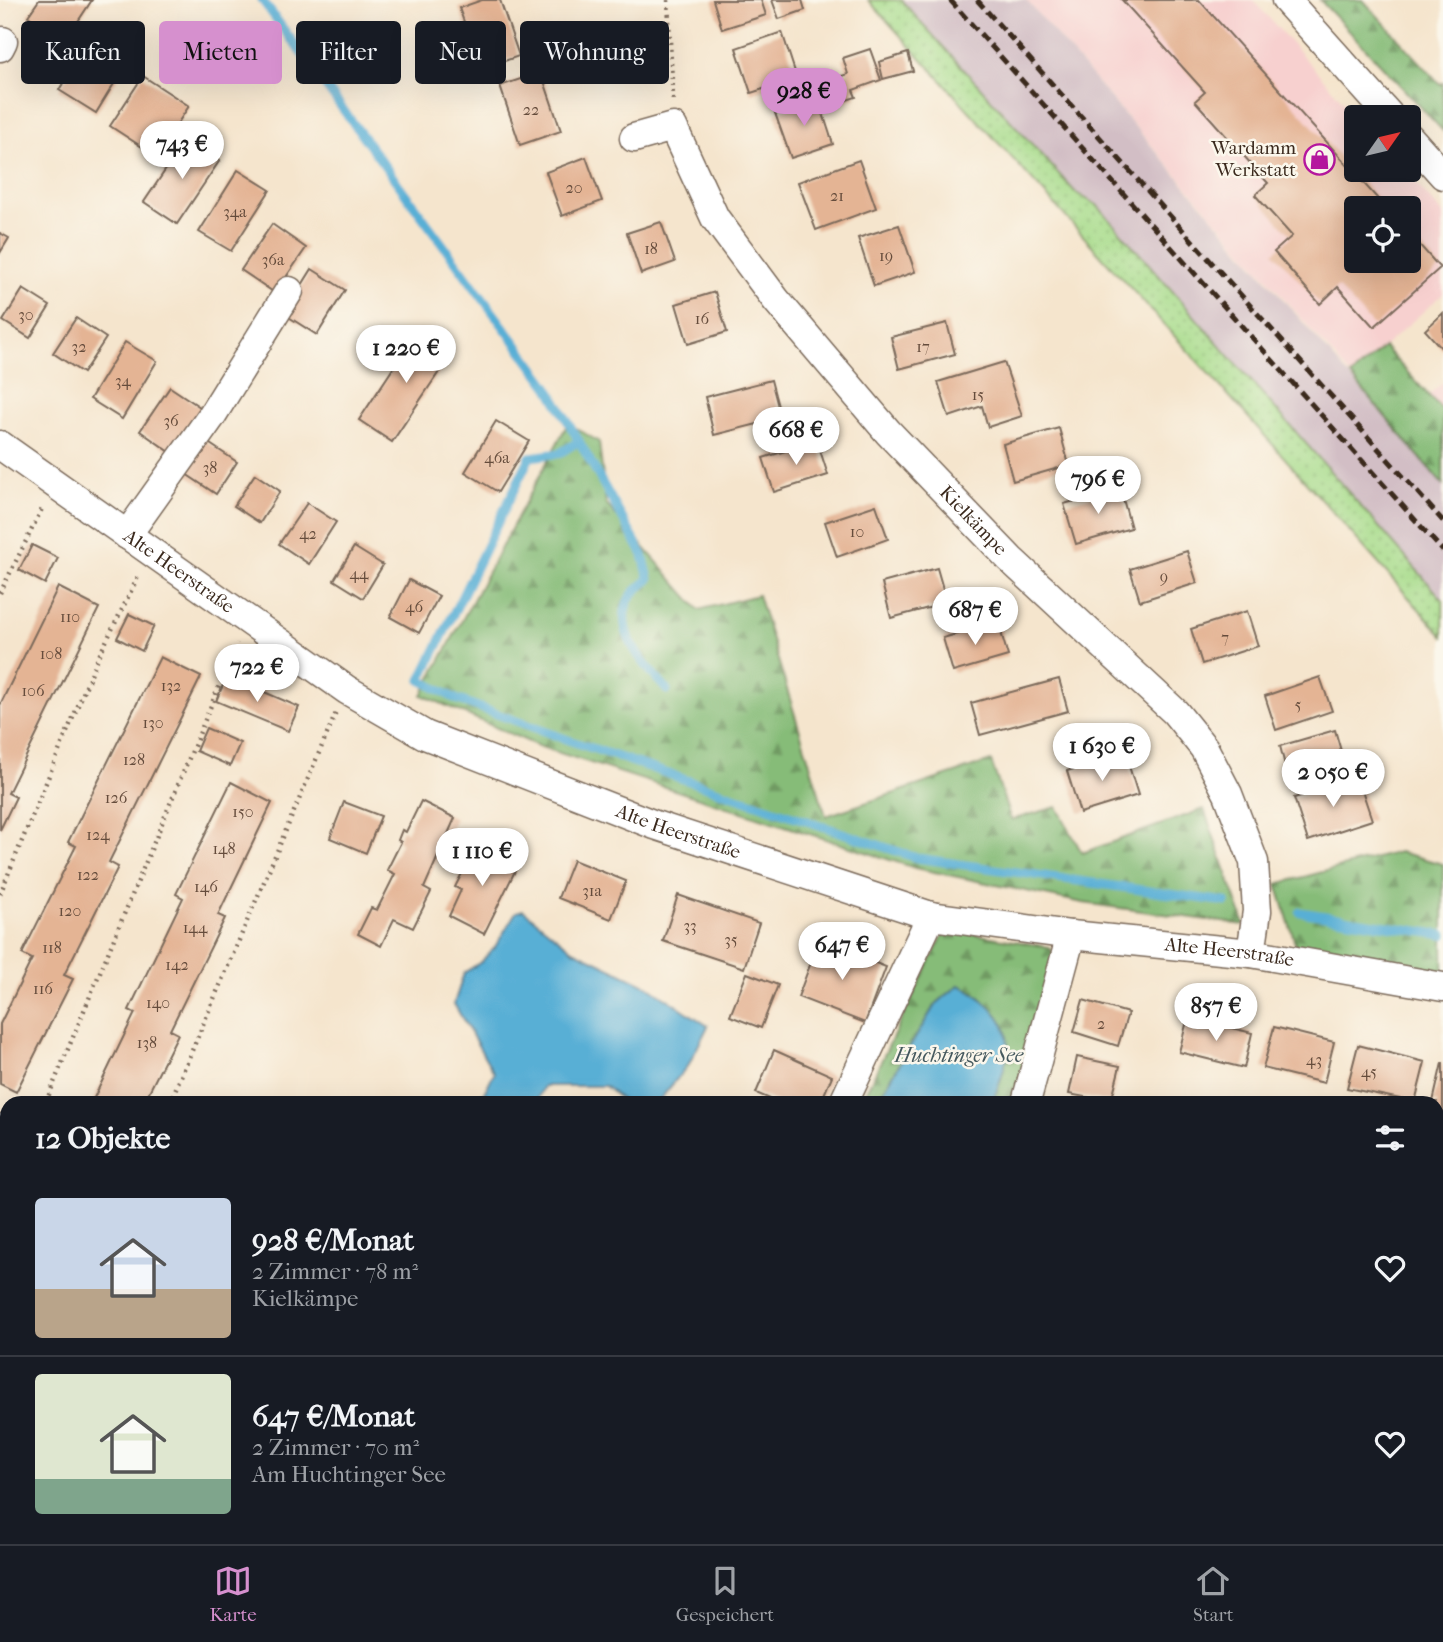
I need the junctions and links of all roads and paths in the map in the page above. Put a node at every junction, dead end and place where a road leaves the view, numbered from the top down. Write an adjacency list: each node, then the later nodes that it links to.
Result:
1 (668, 0): 4 (path)
2 (1286, 0): 3 (street)
3 (1380, 105)
4 (673, 127): 5 (street); 19 (street, Kielkämpe)
5 (634, 138)
6 (1421, 150): 7 (street)
7 (1443, 175)
8 (289, 291): 11 (street)
9 (0, 445): 10 (street, Alte Heerstraße)
10 (55, 484): 11 (street, Alte Heerstraße); 13 (path)
11 (127, 535): 12 (street, Alte Heerstraße)
12 (151, 551): 14 (street, Alte Heerstraße); 16 (path)
13 (0, 593)
14 (248, 621): 15 (street, Alte Heerstraße); 21 (path)
15 (347, 690): 17 (street, Alte Heerstraße); 22 (path)
16 (0, 894)
17 (932, 916): 18 (street, Alte Heerstraße); 23 (street)
18 (1071, 935): 19 (street, Alte Heerstraße); 24 (street)
19 (1251, 953): 20 (street, Alte Heerstraße)
20 (1443, 988)
21 (48, 1096)
22 (173, 1096)
23 (847, 1096)
24 (1028, 1096)

